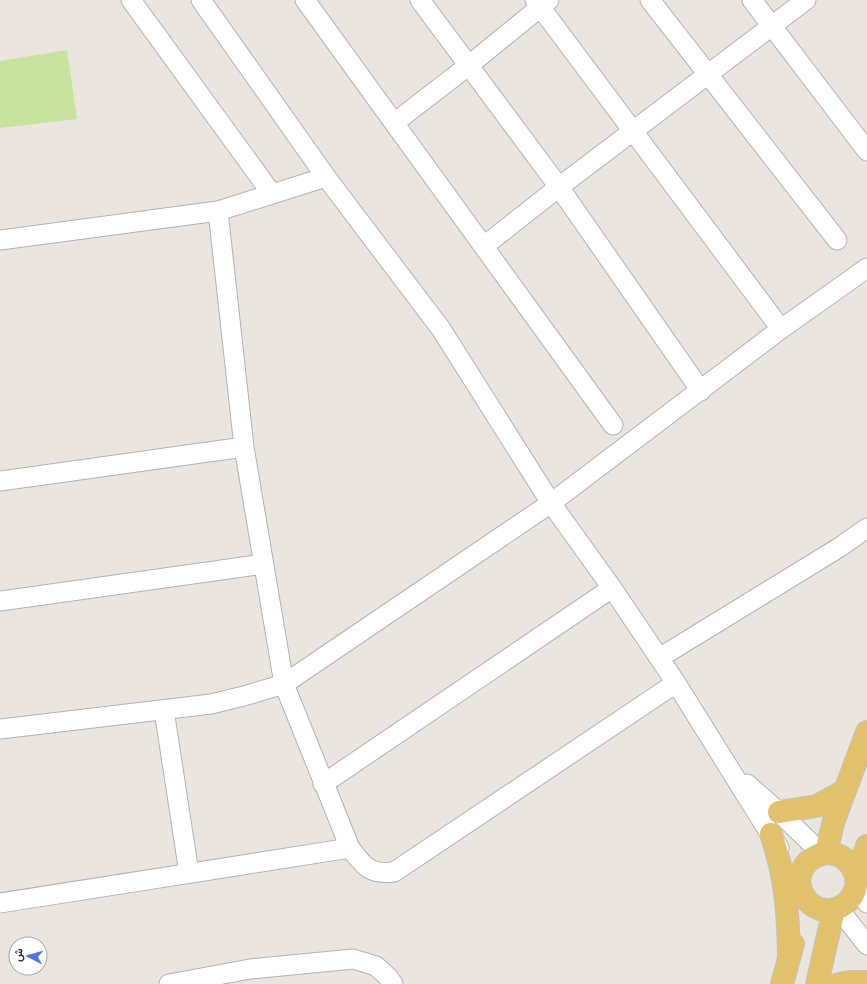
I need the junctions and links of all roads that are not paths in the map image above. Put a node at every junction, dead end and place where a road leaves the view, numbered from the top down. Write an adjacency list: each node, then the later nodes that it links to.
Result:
1 (131, 0): 17 (street)
2 (201, 0): 15 (street)
3 (305, 0): 12 (street)
4 (420, 0): 10 (street)
5 (650, 0): 11 (street)
6 (752, 0): 9 (street)
7 (806, 0): 9 (street)
8 (541, 2): 10 (street); 13 (street)
9 (771, 26): 11 (street); 14 (street)
10 (468, 66): 12 (street); 16 (street)
11 (708, 74): 13 (street); 20 (street)
12 (394, 123): 21 (street)
13 (633, 130): 16 (street); 23 (street)
14 (867, 151)
15 (326, 177): 17 (street); 28 (street)
16 (559, 187): 21 (street); 24 (street)
17 (272, 194): 18 (street)
18 (218, 211): 19 (street); 26 (street)
19 (0, 240)
20 (837, 240)
21 (484, 246): 25 (street)
22 (867, 268): 23 (street)
23 (781, 329): 24 (street)
24 (701, 391): 28 (street)
25 (613, 425)
26 (244, 447): 27 (street); 30 (street)
27 (0, 481)
28 (551, 503): 31 (street); 35 (street)
29 (867, 528): 33 (street)
30 (264, 564): 32 (street); 35 (street)
31 (612, 588): 33 (street); 40 (street)
32 (0, 601)
33 (659, 658): 34 (street)
34 (676, 683): 39 (street); 45 (street)
35 (284, 684): 36 (street); 40 (street)
36 (164, 710): 37 (street); 47 (street)
37 (0, 730)
38 (867, 732): 41 (main road)
39 (730, 767): 42 (street); 43 (street)
40 (324, 784): 45 (street)
41 (844, 791): 42 (main road); 46 (main road)
42 (779, 812): 46 (street)
43 (771, 834): 48 (street); 54 (main road)
44 (867, 846): 49 (main road)
45 (350, 848): 47 (street)
46 (824, 853): 48 (main road); 49 (main road)
47 (190, 873): 51 (street)
48 (800, 879): 50 (main road)
49 (860, 888): 52 (main road)
50 (808, 901): 52 (main road); 54 (main road)
51 (0, 903)
52 (836, 909): 53 (street); 59 (main road)
53 (867, 945)
54 (789, 957): 58 (main road)
55 (867, 982): 60 (main road)
56 (169, 984): 57 (street)
57 (393, 984)
58 (782, 984)
59 (817, 984)
60 (839, 984)

